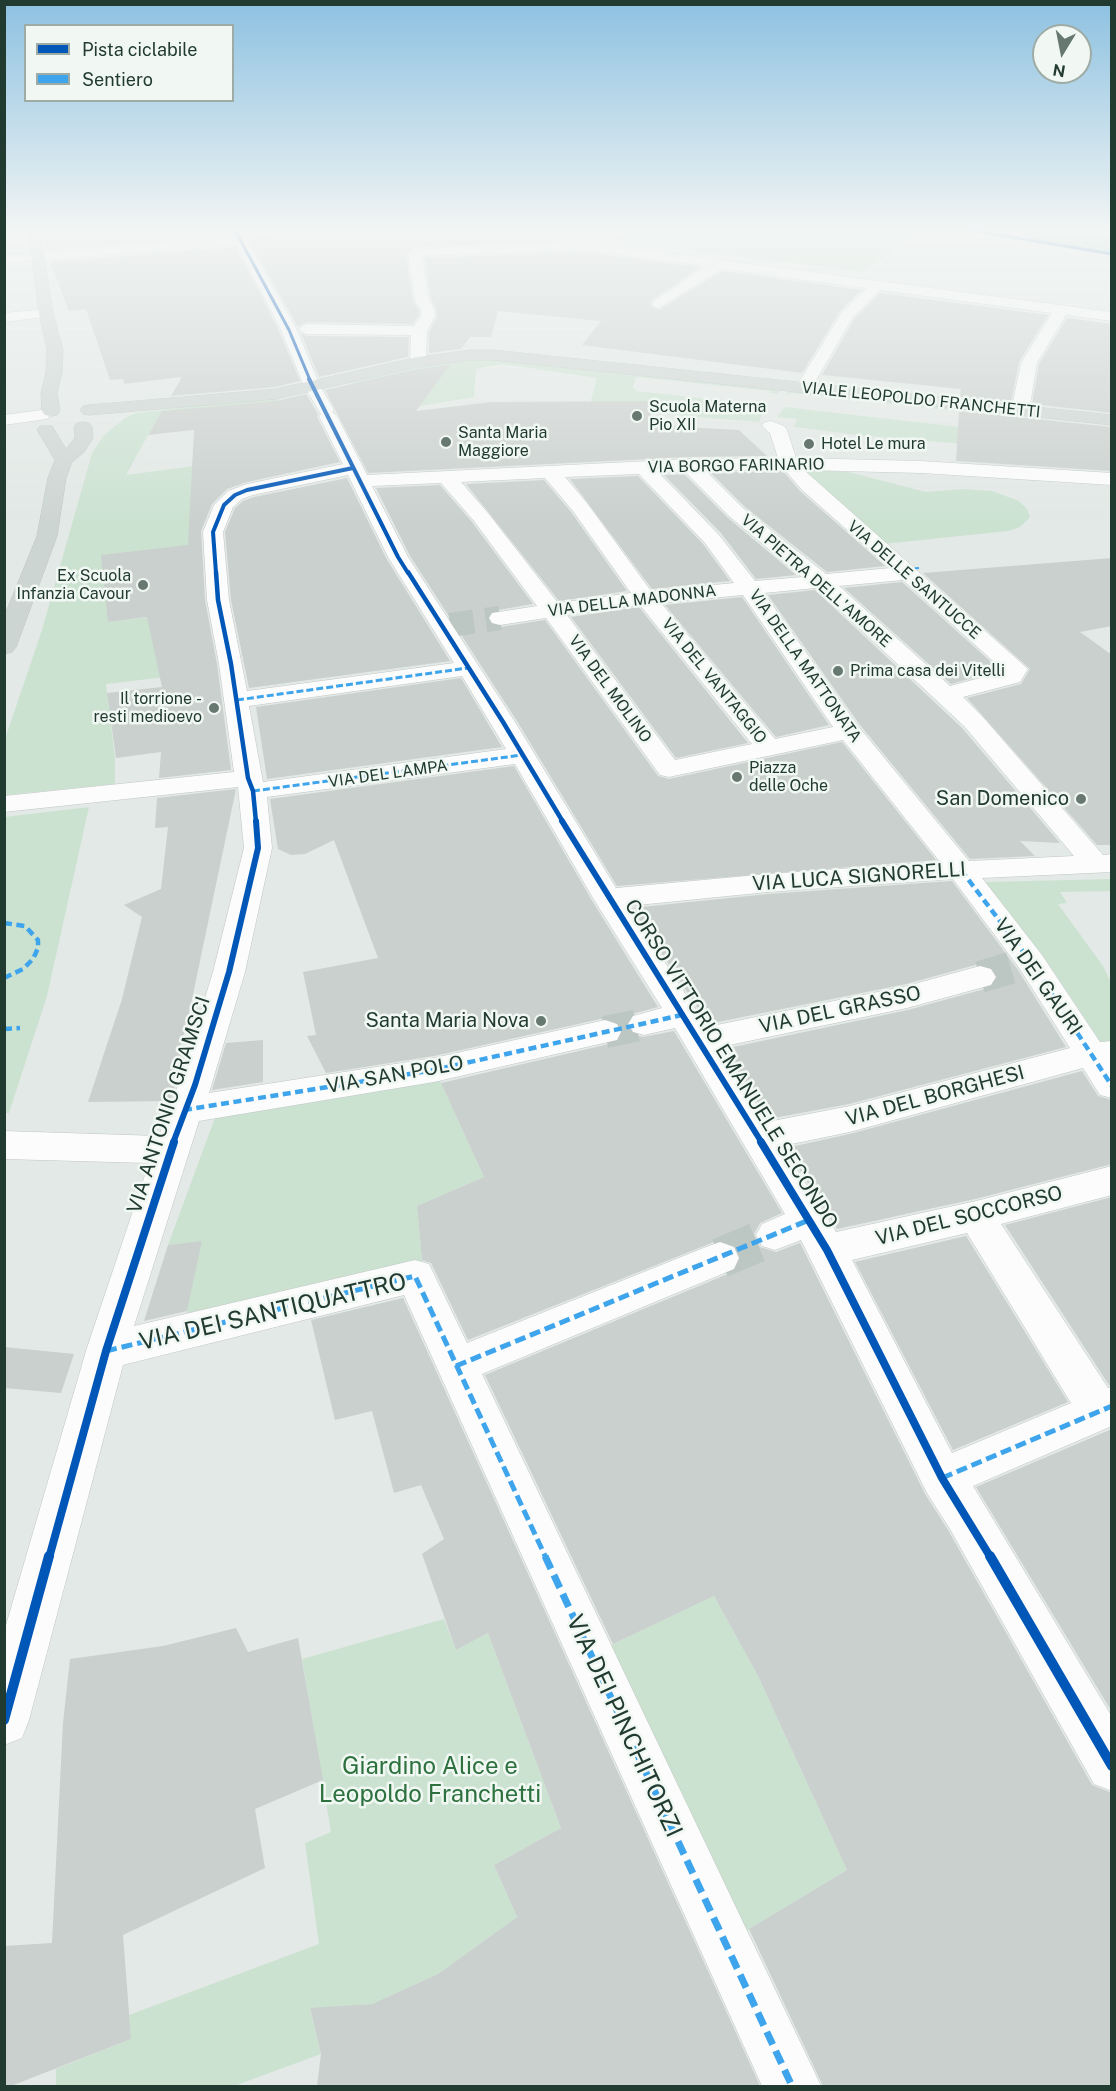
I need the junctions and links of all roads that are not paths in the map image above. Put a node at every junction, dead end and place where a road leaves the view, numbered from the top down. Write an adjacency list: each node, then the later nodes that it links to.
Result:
1 (50, 328): 9 (main road)
2 (288, 328): 10 (street, CORSO VITTORIO EMANUELE SECONDO)
3 (421, 328): 7 (street)
4 (839, 328): 11 (street)
5 (1051, 328): 13 (street)
6 (306, 329): 7 (street)
7 (419, 331): 8 (street)
8 (418, 362): 10 (main road, VIALE LEOPOLDO FRANCHETTI); 11 (main road, VIALE LEOPOLDO FRANCHETTI)
9 (54, 373): 12 (main road); 16 (main road)
10 (312, 386): 12 (main road, VIALE LEOPOLDO FRANCHETTI); 24 (street, CORSO VITTORIO EMANUELE SECONDO)
11 (804, 387): 13 (main road, VIALE LEOPOLDO FRANCHETTI)
12 (80, 409): 16 (main road, VIALE LEOPOLDO FRANCHETTI); 19 (main road)
13 (1020, 411): 15 (main road, VIALE LEOPOLDO FRANCHETTI)
14 (4, 420): 16 (street)
15 (1112, 420)
16 (44, 421): 18 (street); 19 (main road)
17 (771, 426): 20 (street, VIA DELLE SANTUCCE)
18 (4, 429)
19 (64, 460): 36 (main road)
20 (789, 464): 21 (street, VIA BORGO FARINARIO); 26 (street, VIA BORGO FARINARIO); 30 (street, VIA DELLE SANTUCCE)
21 (689, 465): 22 (street, VIA BORGO FARINARIO); 28 (street, VIA PIETRA DELL'AMORE)
22 (643, 467): 23 (street, VIA BORGO FARINARIO); 29 (street, VIA DELLA MATTONATA)
23 (549, 471): 25 (street, VIA BORGO FARINARIO); 33 (street, VIA DEL VANTAGGIO)
24 (357, 474): 25 (street, VIA BORGO FARINARIO); 27 (street, VIA BORGO FARINARIO); 37 (street, CORSO VITTORIO EMANUELE SECONDO)
25 (445, 476): 34 (street, VIA DEL MOLINO)
26 (1112, 479)
27 (235, 495): 39 (street, VIA ANTONIO GRAMSCI)
28 (762, 533): 29 (street); 31 (street, VIA PIETRA DELL'AMORE)
29 (712, 539): 32 (street, VIA DELLA MATTONATA)
30 (909, 570): 31 (street, VIA DELLA MADONNA); 38 (street, VIA DELLE SANTUCCE)
31 (821, 581): 32 (street, VIA DELLA MADONNA); 38 (street, VIA PIETRA DELL'AMORE)
32 (749, 588): 33 (street, VIA DELLA MADONNA); 40 (street, VIA DELLA MATTONATA)
33 (646, 598): 34 (street, VIA DELLA MADONNA); 41 (street, VIA DEL VANTAGGIO)
34 (551, 610): 35 (street, VIA DELLA MADONNA); 41 (street, VIA DEL MOLINO)
35 (500, 618)
36 (4, 646)
37 (468, 668): 39 (street); 42 (street, CORSO VITTORIO EMANUELE SECONDO)
38 (945, 694): 45 (street, VIA PIETRA DELL'AMORE)
39 (237, 700): 43 (street, VIA ANTONIO GRAMSCI)
40 (849, 731): 41 (street); 46 (street, VIA DELLA MATTONATA)
41 (778, 746)
42 (522, 755): 43 (street, VIA DEL LAMPA); 47 (street, CORSO VITTORIO EMANUELE SECONDO)
43 (251, 785): 44 (street, VIA DEL LAMPA); 54 (street, VIA ANTONIO GRAMSCI)
44 (4, 804)
45 (1104, 864): 46 (street, VIA LUCA SIGNORELLI)
46 (961, 870): 47 (street, VIA LUCA SIGNORELLI); 52 (street, VIA DEI GAURI)
47 (608, 898): 50 (street, CORSO VITTORIO EMANUELE SECONDO)
48 (980, 977): 50 (street, VIA DEL GRASSO)
49 (644, 1024): 50 (street)
50 (691, 1028): 55 (street, CORSO VITTORIO EMANUELE SECONDO)
51 (605, 1032): 54 (street, VIA SAN POLO)
52 (1101, 1053): 53 (street, VIA DEI GAURI); 55 (street, VIA DEL BORGHESI)
53 (1112, 1086)
54 (184, 1110): 57 (street, VIA ANTONIO GRAMSCI)
55 (758, 1137): 61 (street, CORSO VITTORIO EMANUELE SECONDO)
56 (4, 1145): 57 (street)
57 (171, 1150): 63 (street, VIA ANTONIO GRAMSCI)
58 (1112, 1180): 59 (street, VIA DEL SOCCORSO)
59 (976, 1216): 61 (street, VIA DEL SOCCORSO); 65 (street)
60 (775, 1235): 61 (street, VIA DEL SOCCORSO)
61 (818, 1235): 66 (street, CORSO VITTORIO EMANUELE SECONDO)
62 (720, 1258): 64 (street)
63 (106, 1351): 64 (street, VIA DEI SANTIQUATTRO); 67 (street, VIA ANTONIO GRAMSCI)
64 (456, 1366): 69 (street, VIA DEI PINCHITORZI)
65 (1105, 1409): 66 (street)
66 (942, 1478): 68 (street, CORSO VITTORIO EMANUELE SECONDO)
67 (4, 1720)
68 (1112, 1766)
69 (792, 2086)

